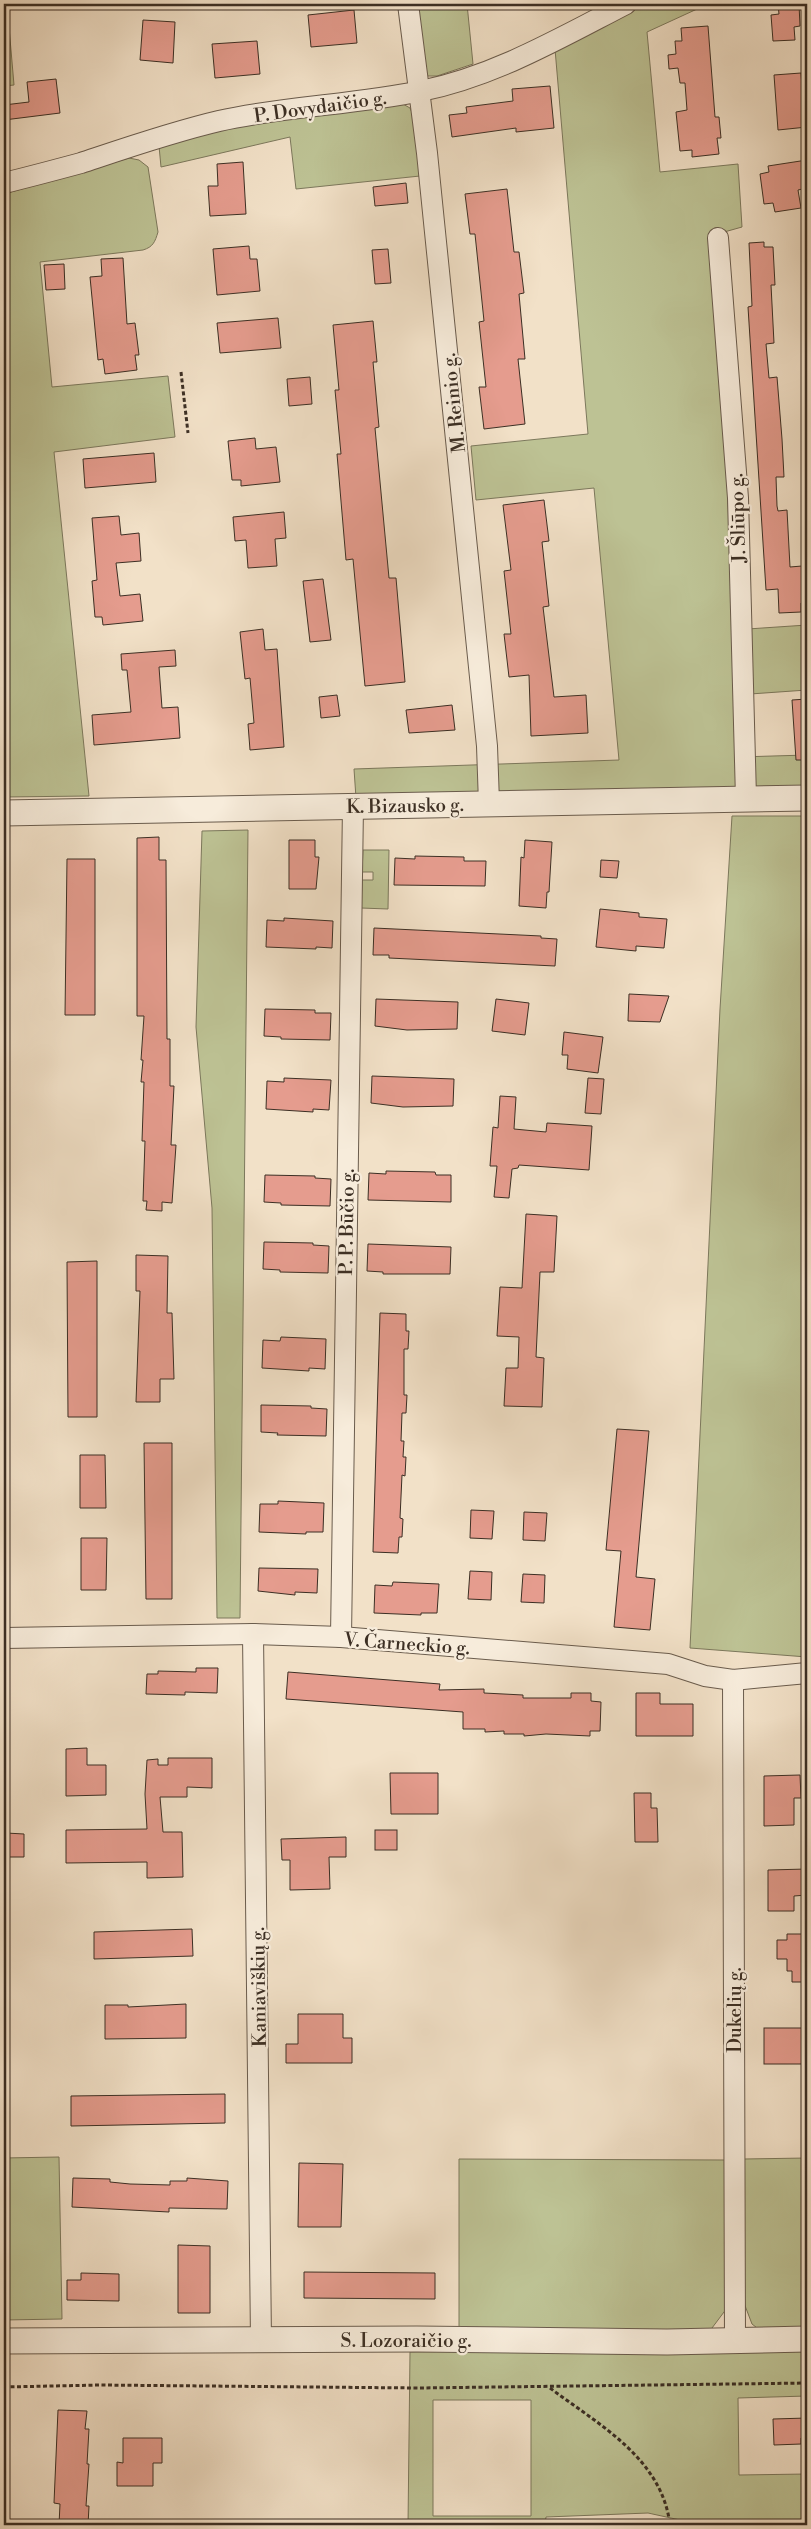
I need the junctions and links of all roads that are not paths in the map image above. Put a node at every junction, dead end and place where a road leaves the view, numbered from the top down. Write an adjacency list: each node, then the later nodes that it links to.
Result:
1 (408, 4): 3 (street, M. Reinio g.)
2 (626, 4): 3 (street, P. Dovydaičio g.)
3 (420, 91): 4 (street, P. Dovydaičio g.); 8 (street, M. Reinio g.)
4 (4, 183)
5 (718, 238): 6 (street, J. Šliūpo g.)
6 (746, 798): 7 (street, K. Bizausko g.); 8 (street, K. Bizausko g.)
7 (807, 798)
8 (489, 803): 9 (street, K. Bizausko g.)
9 (353, 806): 10 (street, K. Bizausko g.); 12 (street, P. P. Būčio g.)
10 (4, 813)
11 (253, 1634): 12 (street, V. Čarneckio g.); 13 (street, V. Čarneckio g.); 18 (street, Kaniaviškių g.)
12 (341, 1637): 15 (street, V. Čarneckio g.)
13 (4, 1638)
14 (807, 1673): 15 (street, V. Čarneckio g.)
15 (733, 1680): 19 (street, Dukelių g.)
16 (807, 2339): 19 (street, S. Lozoraičio g.)
17 (4, 2341): 18 (street, S. Lozoraičio g.)
18 (261, 2341): 19 (street, S. Lozoraičio g.)
19 (735, 2341)

